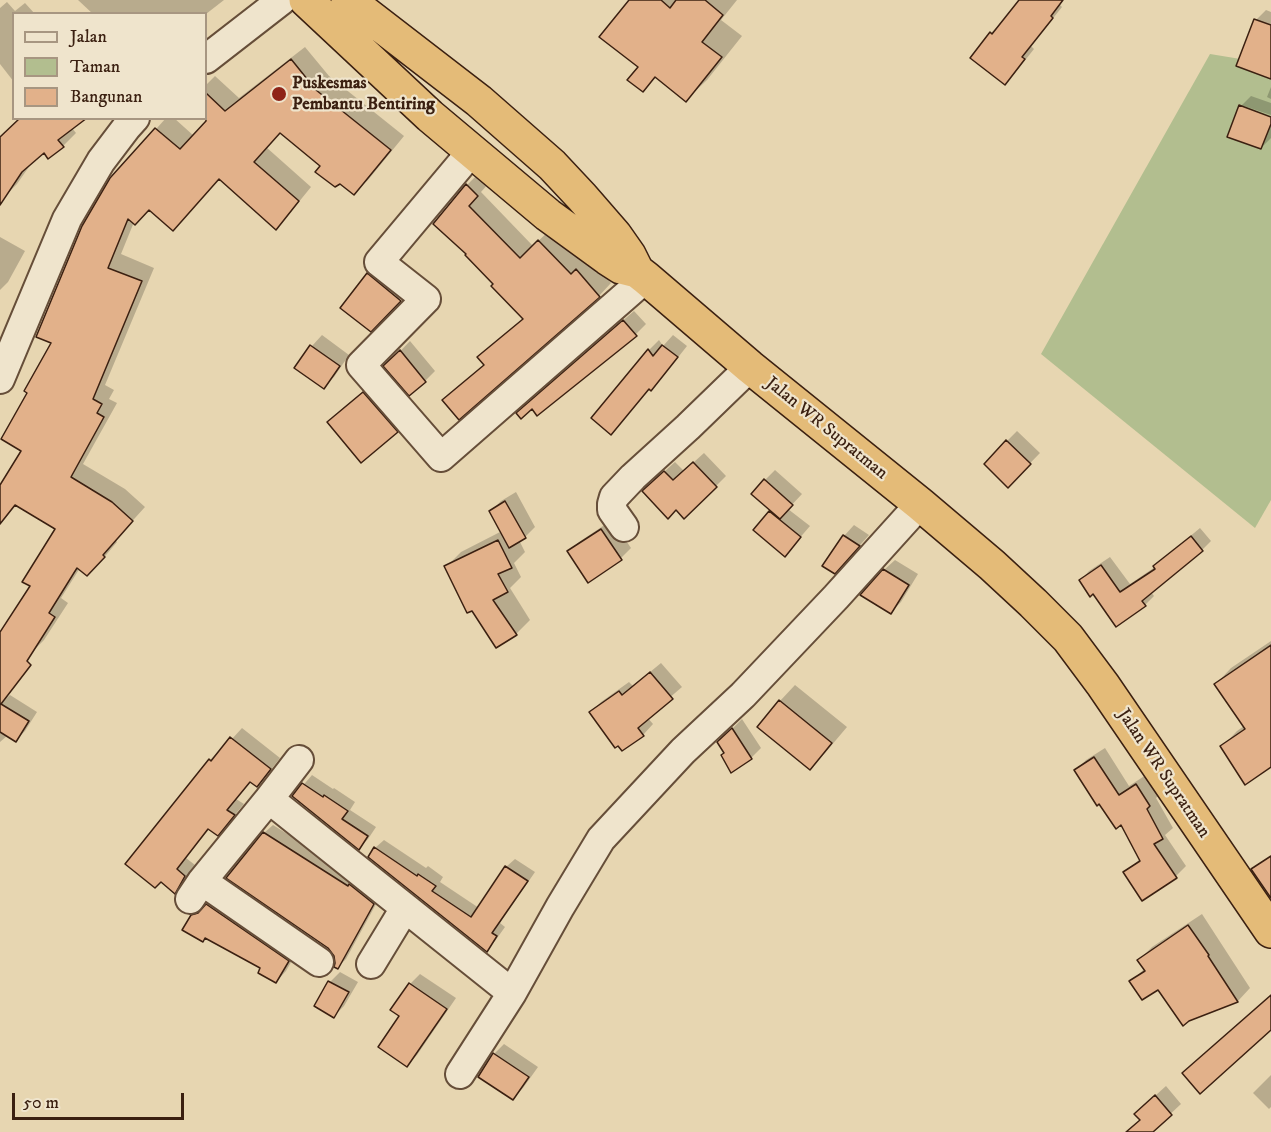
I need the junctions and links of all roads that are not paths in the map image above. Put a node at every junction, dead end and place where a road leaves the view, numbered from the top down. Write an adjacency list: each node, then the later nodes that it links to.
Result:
1 (282, 0): 4 (street)
2 (306, 0): 6 (highway, Jalan WR Supratman)
3 (348, 0): 7 (highway)
4 (207, 58)
5 (133, 120): 9 (street)
6 (472, 151): 7 (highway, Jalan WR Supratman); 7 (street)
7 (641, 275): 8 (highway, Jalan WR Supratman)
8 (750, 367): 10 (highway, Jalan WR Supratman); 11 (street)
9 (0, 379)
10 (920, 504): 15 (highway, Jalan WR Supratman); 18 (street)
11 (624, 527)
12 (299, 760): 13 (street)
13 (269, 800): 14 (street); 16 (street)
14 (405, 908): 17 (street); 18 (street)
15 (1271, 931)
16 (319, 962)
17 (371, 964)
18 (512, 993): 19 (street)
19 (460, 1074)

